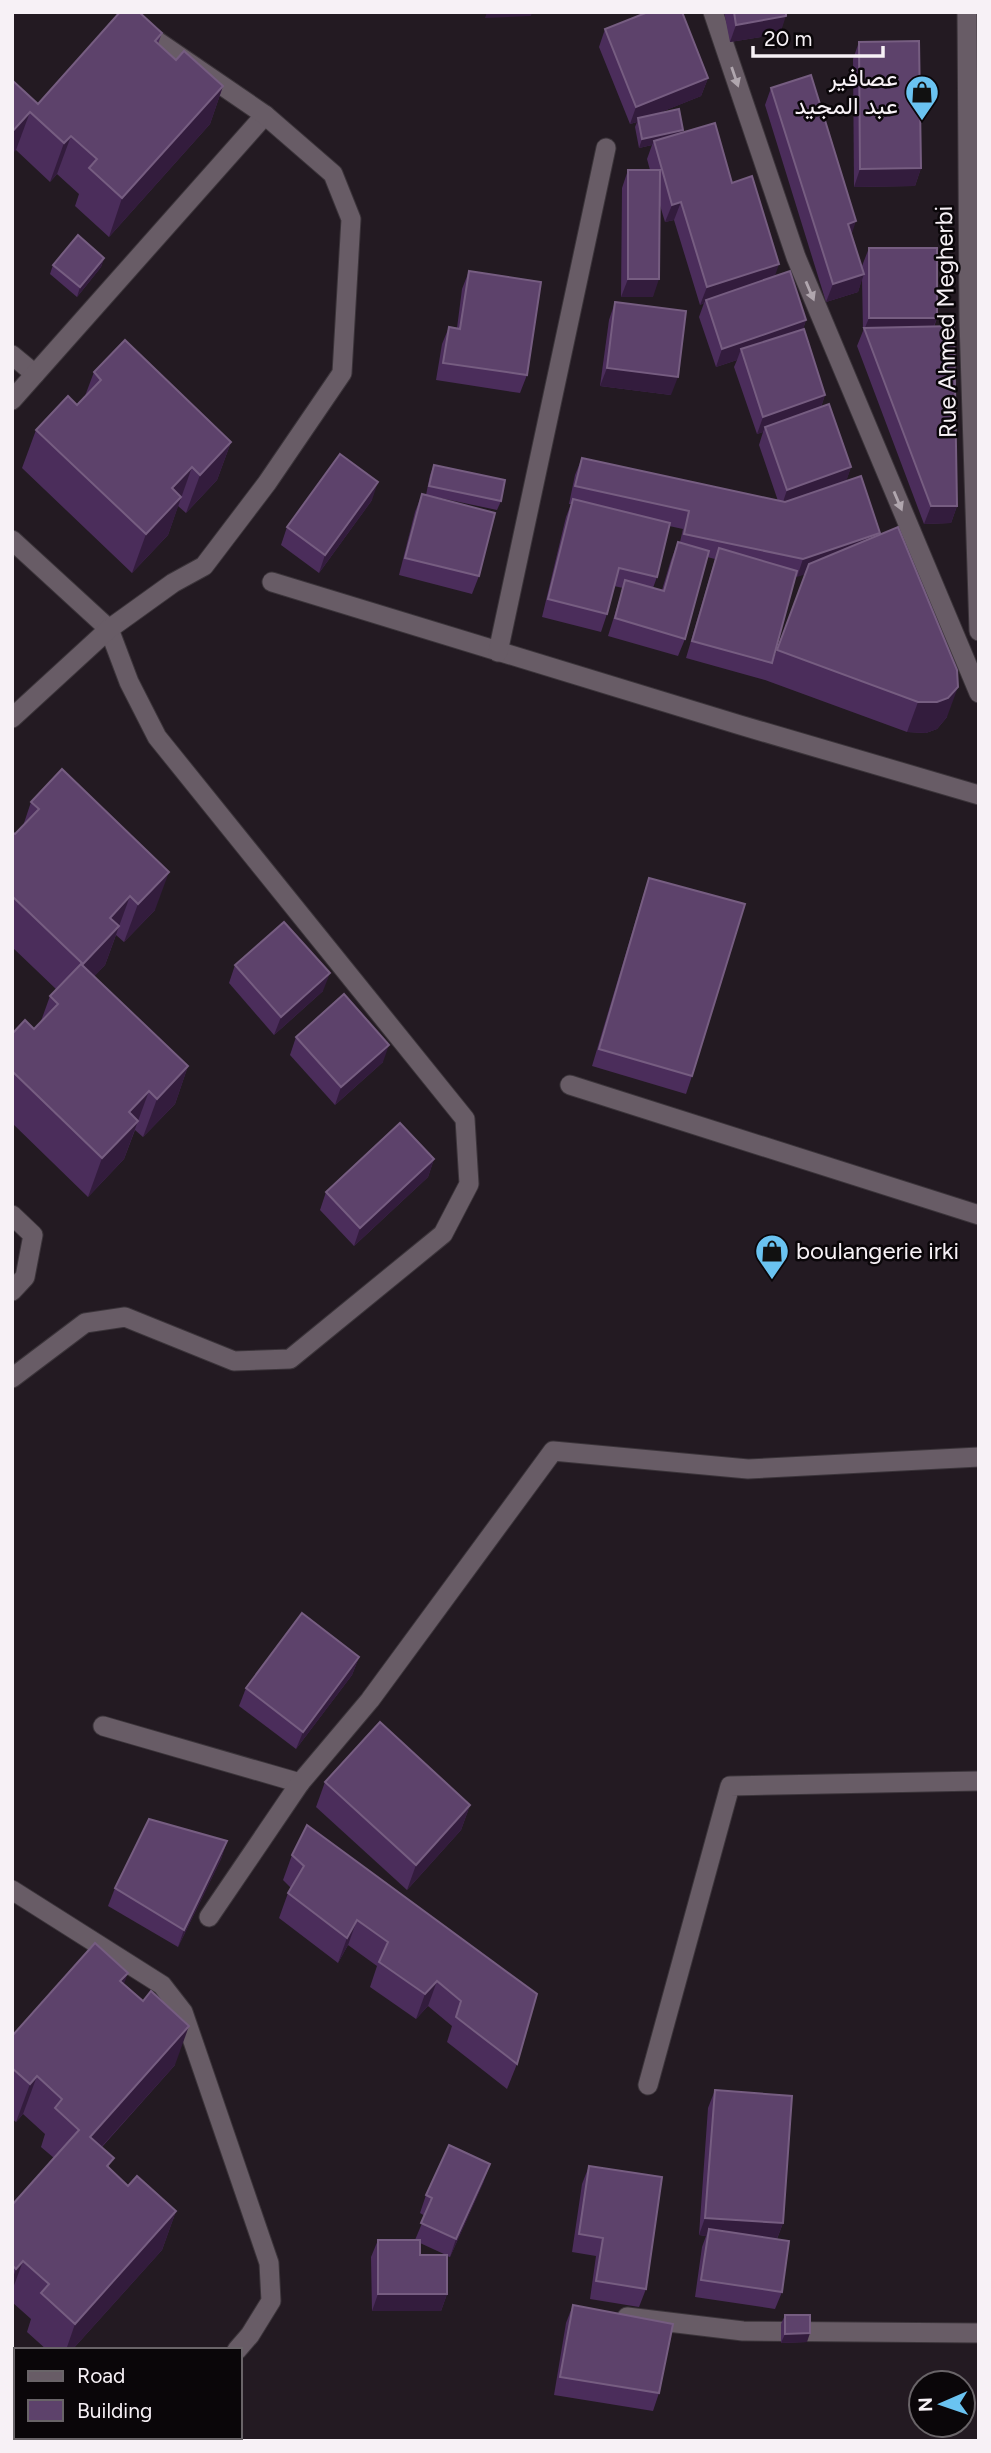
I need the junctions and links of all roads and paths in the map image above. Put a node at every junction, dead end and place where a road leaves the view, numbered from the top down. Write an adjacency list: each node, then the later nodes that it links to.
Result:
1 (713, 12): 14 (street, one-way to 14)
2 (967, 12): 12 (street, Rue Ahmed Megherbi)
3 (123, 18): 4 (street)
4 (265, 115): 7 (street); 11 (street)
5 (606, 148): 13 (street)
6 (12, 355): 7 (street)
7 (36, 373): 8 (street)
8 (12, 400)
9 (12, 540): 11 (street)
10 (272, 582): 13 (street)
11 (109, 629): 15 (street); 21 (street)
12 (979, 631)
13 (498, 652): 16 (street)
14 (979, 693)
15 (12, 718)
16 (979, 795)
17 (570, 1084): 19 (street)
18 (12, 1215): 20 (street)
19 (979, 1215)
20 (12, 1291)
21 (12, 1378)
22 (979, 1457): 25 (street)
23 (103, 1726): 25 (street)
24 (979, 1781): 28 (street)
25 (300, 1783): 27 (street)
26 (12, 1890): 31 (street)
27 (209, 1917)
28 (648, 2085)
29 (613, 2315): 30 (street)
30 (979, 2333)
31 (239, 2348)

